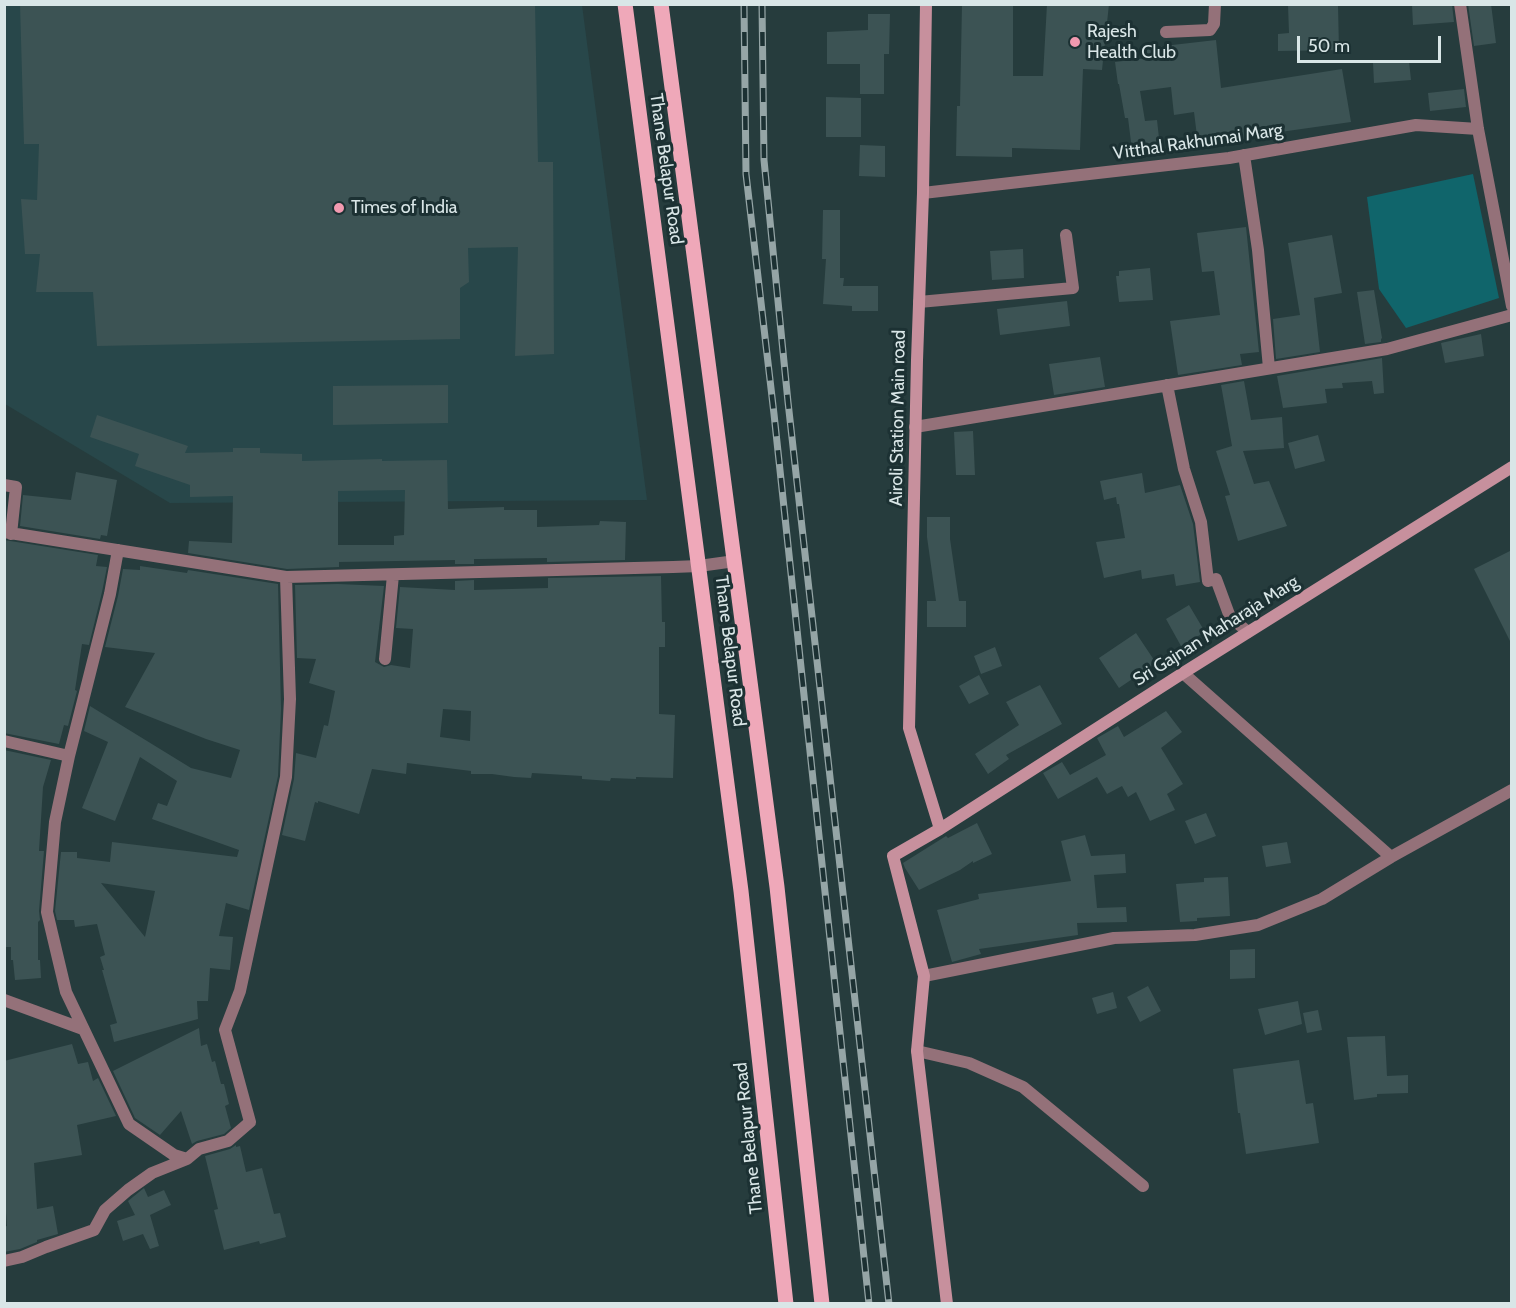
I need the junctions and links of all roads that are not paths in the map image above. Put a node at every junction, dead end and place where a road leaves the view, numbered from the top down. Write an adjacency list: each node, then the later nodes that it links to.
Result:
1 (625, 4): 22 (main road, Thane Belapur Road)
2 (661, 4): 21 (main road, Thane Belapur Road)
3 (926, 4): 9 (street, Airoli Station Main road)
4 (1215, 4): 6 (street)
5 (1460, 4): 7 (street)
6 (1166, 32)
7 (1478, 129): 8 (street, Vitthal Rakhumai Marg); 12 (street)
8 (1244, 155): 9 (street, Vitthal Rakhumai Marg); 14 (street)
9 (923, 193): 11 (street, Airoli Station Main road)
10 (1066, 235): 11 (street)
11 (919, 302): 16 (street, Airoli Station Main road)
12 (1512, 306)
13 (1512, 315): 14 (street)
14 (1269, 368): 15 (street)
15 (1167, 385): 16 (street); 25 (street)
16 (915, 427): 31 (street, Airoli Station Main road)
17 (1512, 467): 25 (street, Sri Gajnan Maharaja Marg)
18 (4, 485): 19 (street)
19 (8, 533): 20 (street)
20 (118, 550): 24 (street); 29 (street)
21 (735, 561): 22 (street); 41 (main road, Thane Belapur Road)
22 (699, 566): 23 (street); 40 (main road, Thane Belapur Road)
23 (393, 574): 24 (street); 26 (street)
24 (286, 577): 37 (street)
25 (1248, 632): 27 (street, Sri Gajnan Maharaja Marg)
26 (385, 659)
27 (1183, 673): 31 (street, Sri Gajnan Maharaja Marg); 32 (street)
28 (4, 741): 29 (street)
29 (69, 756): 35 (street)
30 (1512, 790): 32 (street)
31 (940, 829): 33 (street, Sri Gajnan Maharaja Marg)
32 (1391, 857): 33 (street)
33 (924, 976): 36 (street)
34 (4, 1000): 35 (street)
35 (83, 1029): 37 (street)
36 (917, 1052): 38 (street); 42 (street)
37 (187, 1159): 39 (street)
38 (1143, 1186)
39 (4, 1261)
40 (786, 1304)
41 (822, 1304)
42 (947, 1304)

